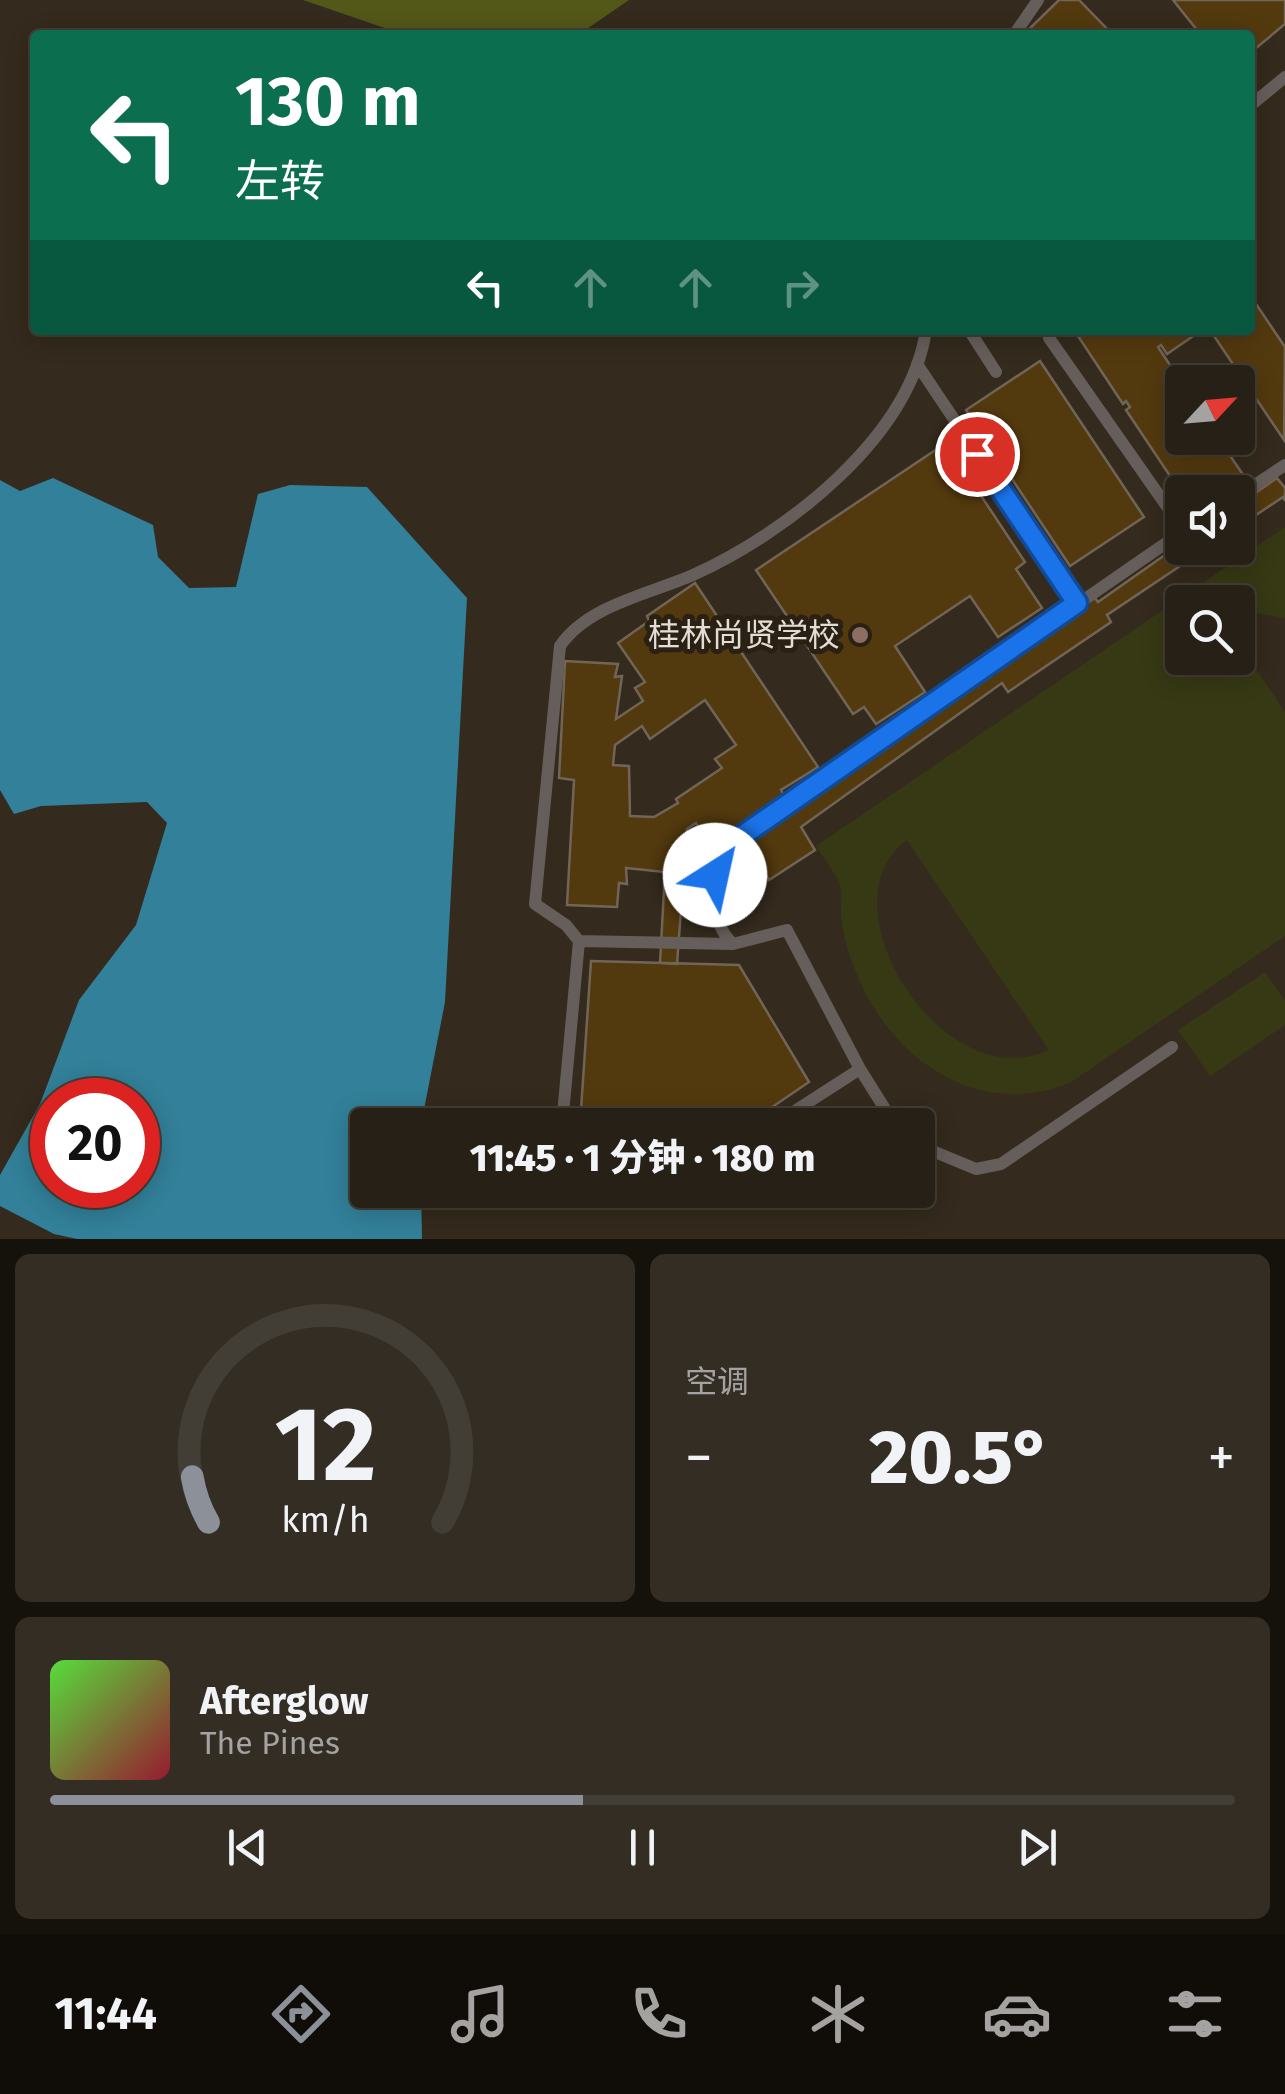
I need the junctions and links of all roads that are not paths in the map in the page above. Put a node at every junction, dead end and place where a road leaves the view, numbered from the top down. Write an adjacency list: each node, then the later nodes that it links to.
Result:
1 (1038, 0): 2 (lane)
2 (1017, 30)
3 (1285, 77): 4 (lane)
4 (1255, 102)
5 (925, 335): 8 (lane)
6 (972, 335): 9 (lane)
7 (1049, 338): 12 (lane)
8 (917, 364): 14 (lane); 15 (lane)
9 (996, 372)
10 (1285, 465): 11 (lane)
11 (1255, 485)
12 (1165, 505)
13 (1165, 542): 14 (lane)
14 (1077, 603): 16 (lane)
15 (579, 940): 16 (lane); 19 (lane)
16 (733, 944): 18 (lane)
17 (1172, 1046): 22 (lane)
18 (860, 1070): 20 (lane); 21 (lane)
19 (564, 1108)
20 (799, 1108)
21 (884, 1108)
22 (935, 1153)

